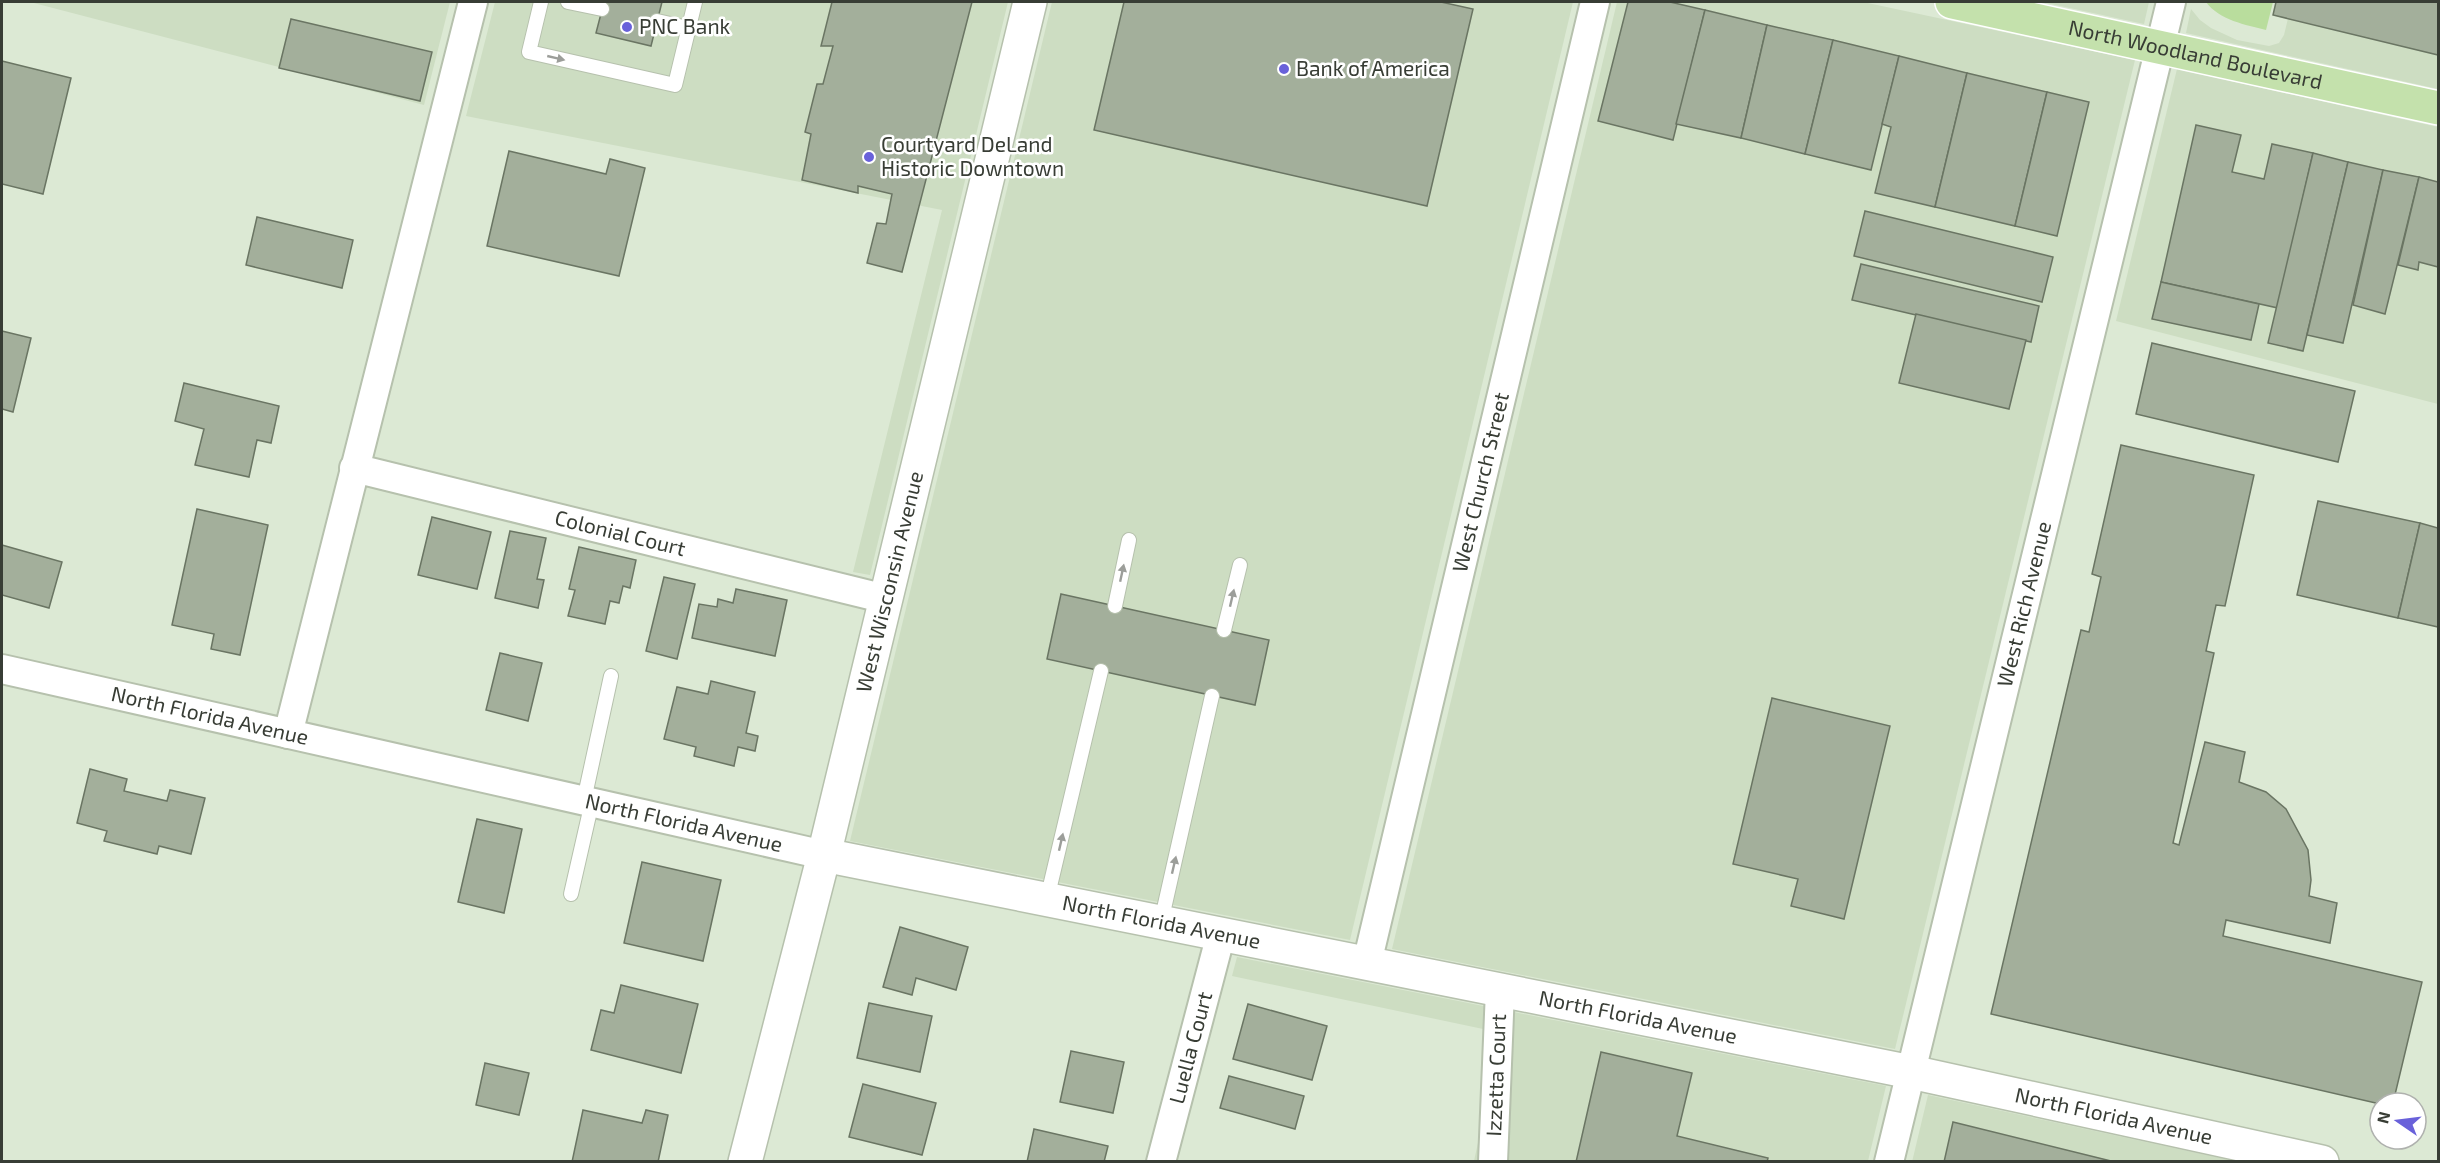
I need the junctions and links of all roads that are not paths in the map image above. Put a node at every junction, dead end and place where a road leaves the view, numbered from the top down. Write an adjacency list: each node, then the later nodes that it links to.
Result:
1 (472, 2): 14 (street)
2 (541, 2): 11 (lane, one-way to 11)
3 (568, 2): 9 (lane)
4 (694, 2): 11 (lane)
5 (1030, 2): 17 (street, West Wisconsin Avenue)
6 (1595, 2): 31 (street, West Church Street)
7 (1952, 2): 12 (main road, North Woodland Boulevard)
8 (2170, 2): 12 (street, West Rich Avenue)
9 (602, 9)
10 (657, 21): 11 (lane)
11 (688, 28)
12 (2160, 46): 13 (main road, North Woodland Boulevard); 33 (street, West Rich Avenue)
13 (2439, 108)
14 (354, 468): 17 (street, Colonial Court); 24 (street)
15 (1129, 540): 18 (lane, one-way to 15)
16 (1240, 565): 19 (lane, one-way to 16)
17 (886, 599): 26 (street, West Wisconsin Avenue)
18 (1115, 606)
19 (1224, 630)
20 (2, 669): 24 (street, North Florida Avenue)
21 (1101, 671): 28 (lane, one-way to 21)
22 (611, 676): 25 (lane)
23 (1212, 696): 29 (lane, one-way to 23)
24 (288, 734): 25 (street, North Florida Avenue)
25 (588, 801): 26 (street, North Florida Avenue); 27 (lane)
26 (824, 855): 28 (street, North Florida Avenue); 34 (street, West Wisconsin Avenue)
27 (571, 894)
28 (1047, 899): 29 (street, North Florida Avenue)
29 (1161, 922): 30 (street, North Florida Avenue)
30 (1221, 934): 31 (street, North Florida Avenue); 35 (street, Luella Court)
31 (1367, 963): 32 (street, North Florida Avenue)
32 (1500, 990): 33 (street, North Florida Avenue); 36 (street, Izzetta Court)
33 (1911, 1072): 37 (street, West Rich Avenue); 38 (street, North Florida Avenue)
34 (745, 1161)
35 (1161, 1161)
36 (1493, 1161)
37 (1889, 1161)
38 (2322, 1161)

